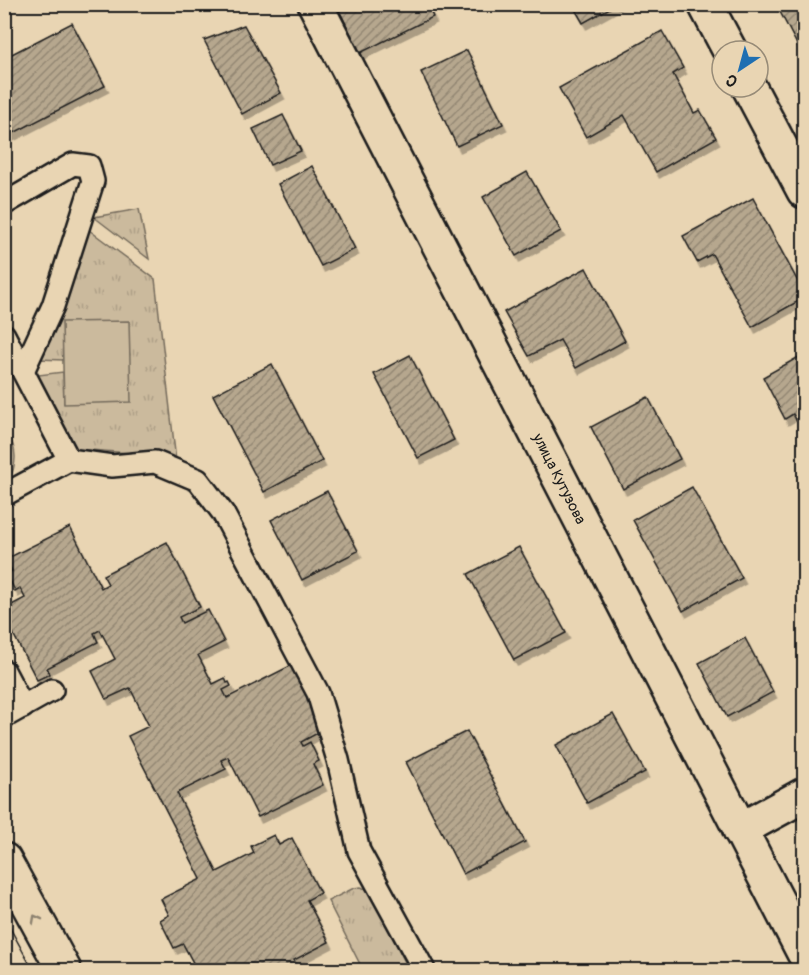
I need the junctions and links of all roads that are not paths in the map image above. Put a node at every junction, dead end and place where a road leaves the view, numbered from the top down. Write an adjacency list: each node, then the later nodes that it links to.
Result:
1 (315, 4): 15 (street, улица Кутузова)
2 (705, 4): 3 (street)
3 (724, 39)
4 (755, 99): 5 (street)
5 (804, 191)
6 (4, 204): 8 (lane)
7 (4, 335): 8 (lane)
8 (23, 371): 9 (lane)
9 (69, 460): 10 (lane); 19 (lane)
10 (4, 495)
11 (4, 671): 13 (lane)
12 (52, 690): 13 (lane)
13 (14, 712)
14 (804, 795): 15 (street)
15 (740, 830): 17 (street, улица Кутузова)
16 (4, 860): 18 (street, one-way to 16)
17 (804, 953)
18 (64, 970)
19 (424, 970)

